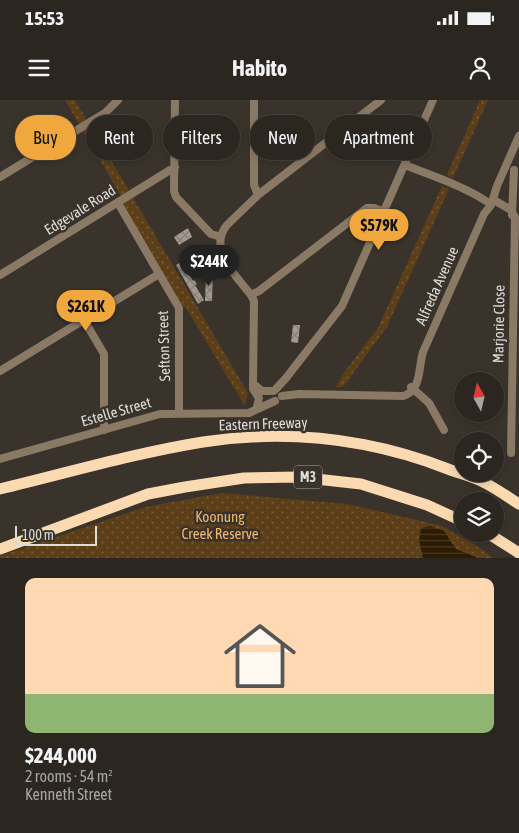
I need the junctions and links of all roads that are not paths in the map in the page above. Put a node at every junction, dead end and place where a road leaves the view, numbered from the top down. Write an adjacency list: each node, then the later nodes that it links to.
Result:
1 (118, 100): 10 (street)
2 (175, 100): 8 (street)
3 (254, 100): 11 (street)
4 (380, 100): 11 (street)
5 (433, 100): 7 (street)
6 (519, 136): 12 (street, Alfreda Avenue)
7 (406, 163): 12 (street); 15 (street)
8 (175, 167): 13 (street, Edgevale Road); 16 (street)
9 (514, 170): 14 (street, Marjorie Close)
10 (0, 177)
11 (258, 195): 16 (street)
12 (490, 201): 14 (street); 24 (street, Alfreda Avenue)
13 (118, 203): 17 (street, Sefton Street); 18 (street, Edgevale Road)
14 (509, 209): 32 (street, Marjorie Close)
15 (384, 212): 19 (street); 23 (street)
16 (221, 237): 19 (street)
17 (159, 274): 20 (street); 29 (street, Sefton Street)
18 (0, 275)
19 (251, 295): 22 (street)
20 (84, 320): 21 (street); 30 (street)
21 (0, 371)
22 (254, 379): 25 (street); 26 (street)
23 (286, 380): 26 (street); 26 (street)
24 (412, 388): 26 (street, Estelle Street); 31 (street)
25 (257, 393): 26 (street); 27 (street)
26 (278, 394): 27 (street, Estelle Street); 28 (street, Estelle Street)
27 (257, 406): 28 (street, Estelle Street)
28 (242, 413): 29 (street, Estelle Street)
29 (179, 414): 30 (street, Estelle Street)
30 (104, 430): 33 (street, Estelle Street)
31 (444, 430)
32 (511, 453)
33 (0, 459)
34 (0, 489): 35 (highway, Eastern Freeway)
35 (519, 504)
36 (454, 517): 38 (highway, M3)
37 (502, 542): 39 (highway)
38 (0, 549)
39 (519, 553)

